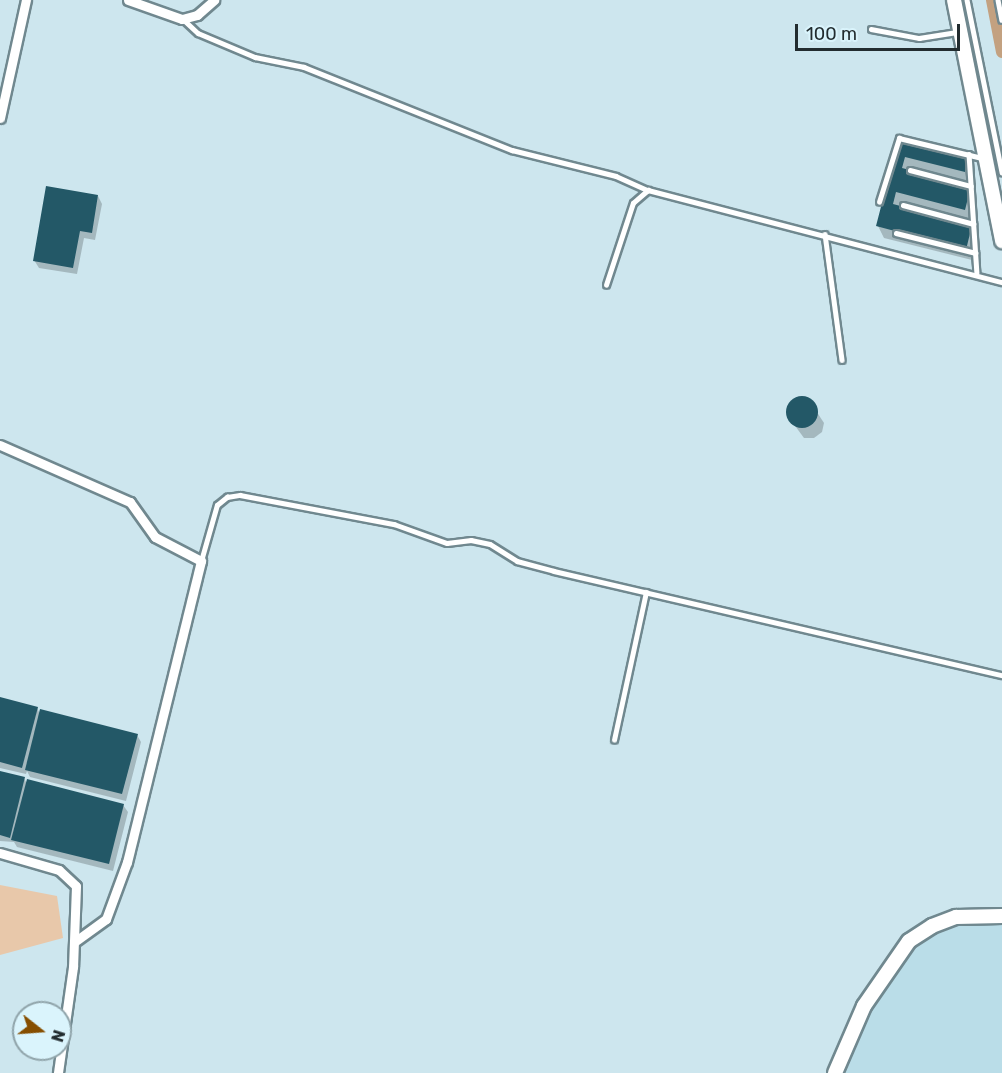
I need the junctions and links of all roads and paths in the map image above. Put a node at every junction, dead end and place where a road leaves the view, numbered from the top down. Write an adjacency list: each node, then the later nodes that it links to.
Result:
1 (26, 0): 11 (street)
2 (128, 0): 7 (street)
3 (214, 0): 7 (street)
4 (954, 0): 10 (street)
5 (967, 0): 15 (lane)
6 (998, 0): 8 (lane)
7 (182, 19): 17 (lane)
8 (1002, 20)
9 (871, 29): 10 (lane)
10 (960, 32): 13 (street)
11 (0, 118)
12 (969, 154): 13 (lane); 16 (lane); 18 (lane)
13 (987, 160): 23 (street)
14 (910, 170): 16 (lane)
15 (1002, 172)
16 (971, 186): 20 (lane)
17 (648, 190): 22 (lane); 27 (lane)
18 (879, 202)
19 (903, 206): 20 (lane)
20 (974, 224): 24 (lane)
21 (896, 233): 24 (lane)
22 (825, 234): 25 (lane); 28 (lane)
23 (1002, 241)
24 (976, 253): 25 (lane)
25 (977, 273): 26 (lane)
26 (1002, 282)
27 (606, 285)
28 (842, 360)
29 (0, 445): 30 (street)
30 (201, 561): 31 (lane); 36 (street)
31 (646, 592): 32 (lane); 33 (lane)
32 (1002, 675)
33 (614, 740)
34 (0, 853): 36 (street)
35 (1002, 916): 38 (street)
36 (74, 942): 37 (street)
37 (58, 1073)
38 (835, 1073)

